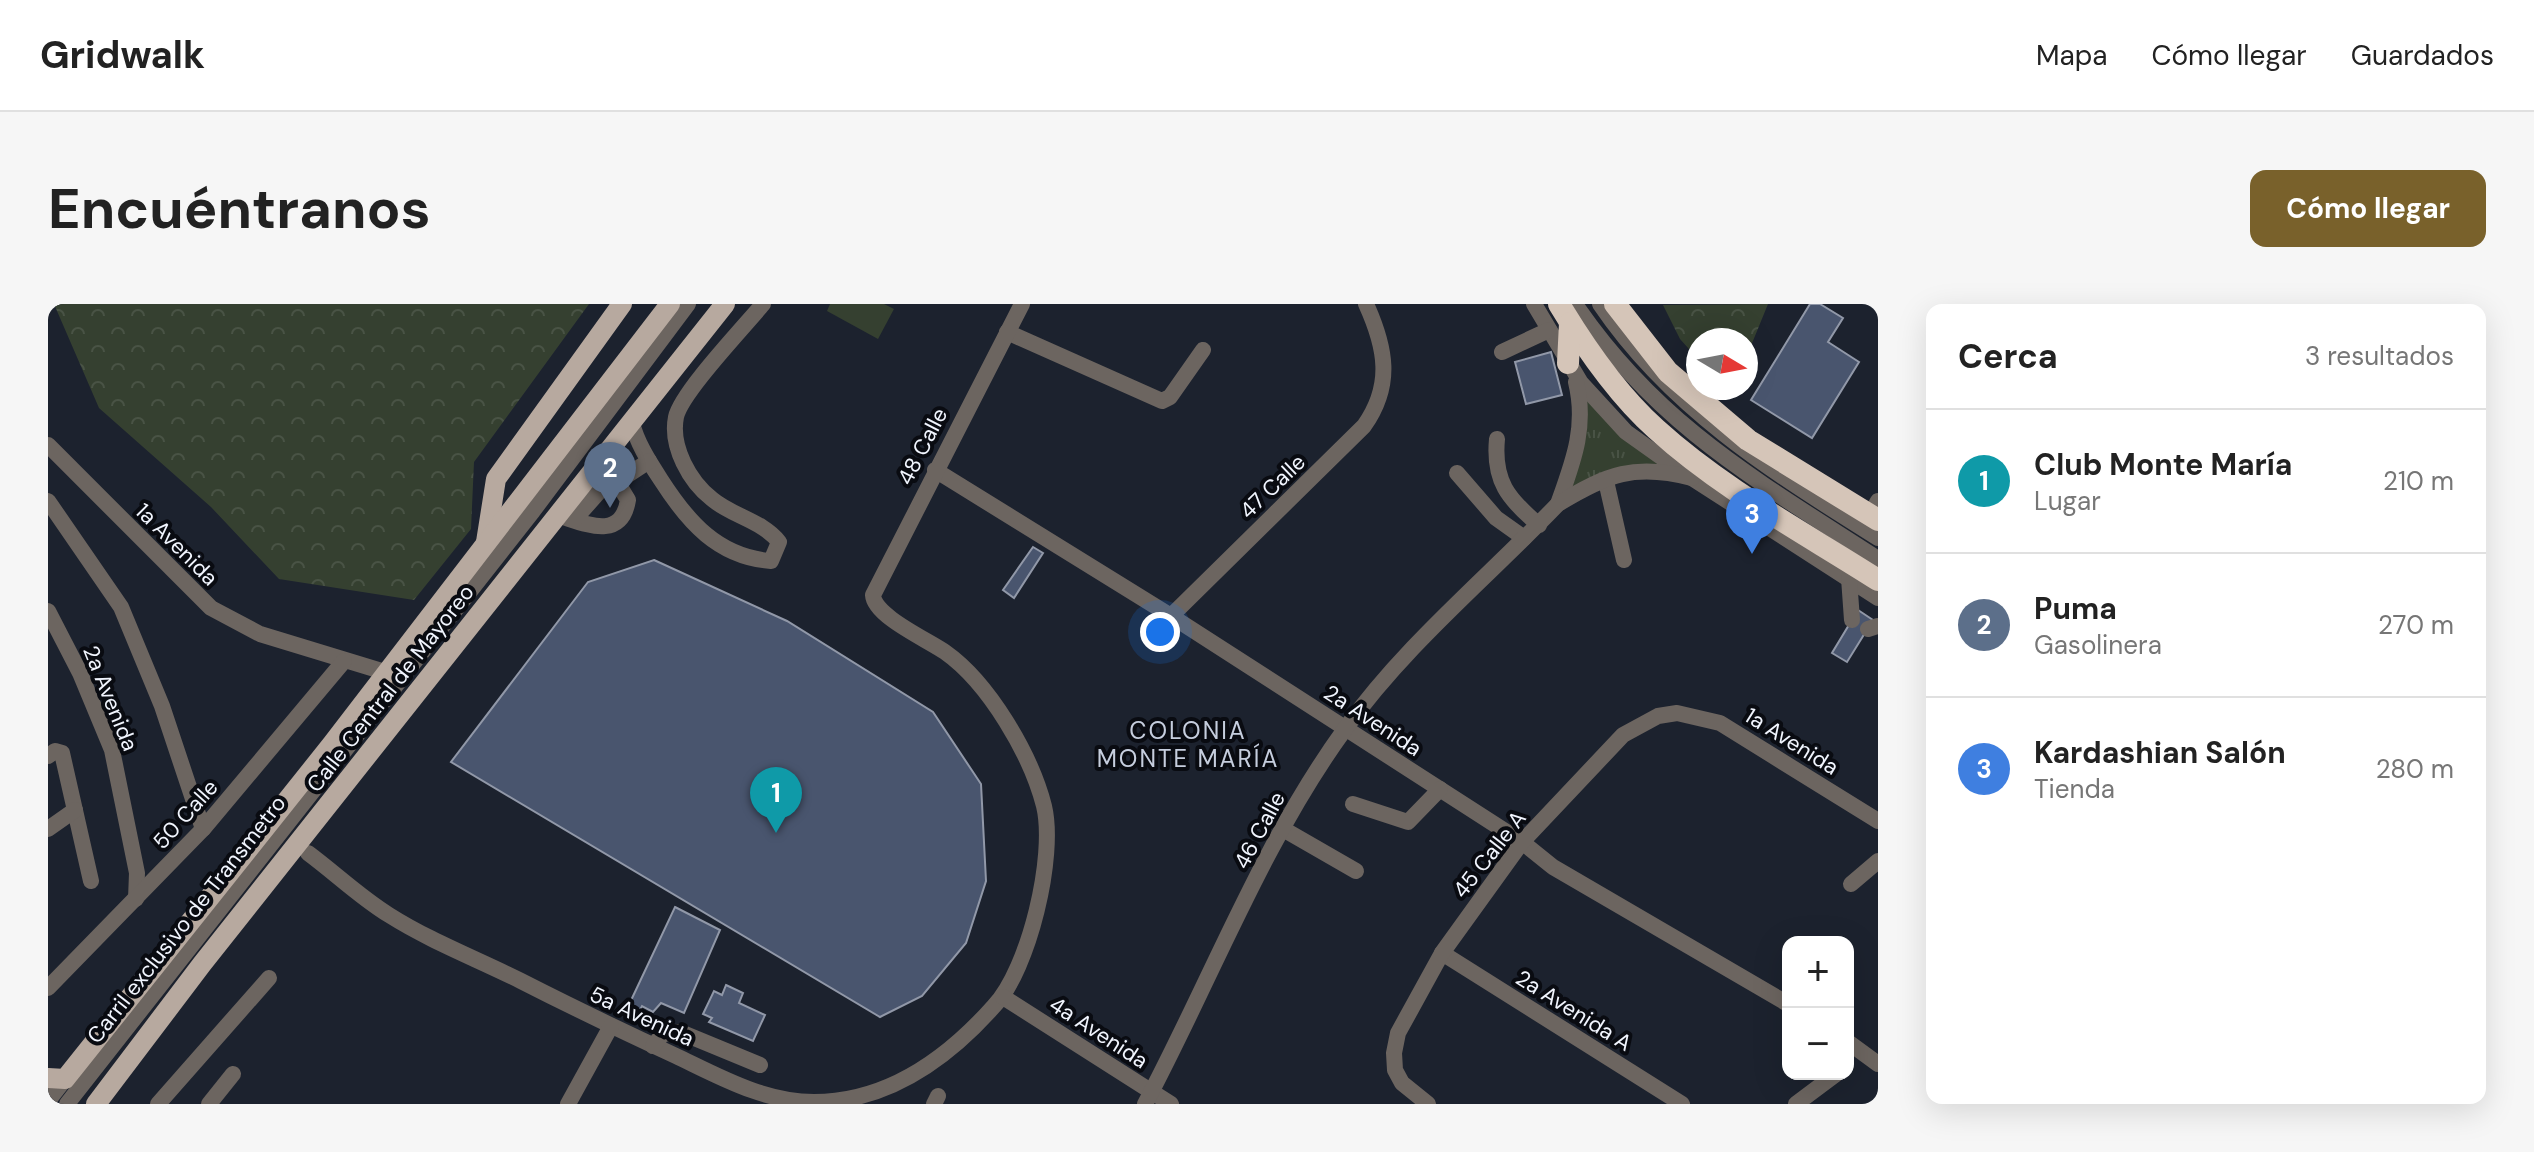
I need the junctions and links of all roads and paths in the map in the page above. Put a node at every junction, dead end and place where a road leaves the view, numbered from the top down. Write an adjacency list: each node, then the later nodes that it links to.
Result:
1 (622, 304): 33 (main road)
2 (670, 304): 33 (main road, Calle Central de Mayoreo)
3 (688, 304): 79 (street, Carril exclusivo de Transmetro)
4 (725, 304): 16 (main road, Calle Central de Mayoreo)
5 (763, 304): 20 (street)
6 (1022, 304): 12 (street, 48 Calle)
7 (1366, 304): 40 (street, 47 Calle)
8 (1534, 304): 11 (street)
9 (1600, 304): 32 (street)
10 (1615, 304): 28 (highway)
11 (1564, 315): 14 (street); 15 (highway); 34 (street); 37 (highway)
12 (1007, 332): 13 (street); 21 (street, 48 Calle)
13 (1203, 350)
14 (1502, 352)
15 (1571, 368): 23 (street); 27 (street, 46 Calle)
16 (631, 420): 19 (main road, Calle Central de Mayoreo); 20 (street)
17 (1497, 439): 30 (street)
18 (48, 445): 42 (street, 1a Avenida)
19 (602, 457): 24 (street); 29 (main road, Calle Central de Mayoreo)
20 (649, 461): 24 (street)
21 (935, 470): 40 (street, 2a Avenida); 64 (street, 48 Calle)
22 (1457, 473): 31 (street)
23 (1692, 478): 25 (street, 46 Calle); 36 (street)
24 (615, 479): 29 (street); 29 (street)
25 (1606, 481): 27 (street, 46 Calle); 35 (street)
26 (48, 501): 52 (street)
27 (1558, 504): 30 (street, 46 Calle)
28 (1875, 512)
29 (566, 517): 80 (main road, Calle Central de Mayoreo)
30 (1539, 525): 31 (street, 46 Calle)
31 (1524, 538): 45 (street, 46 Calle)
32 (1878, 538)
33 (486, 544): 43 (main road, Calle Central de Mayoreo)
34 (1878, 559)
35 (1624, 560)
36 (1849, 578): 38 (street); 41 (street)
37 (1878, 580)
38 (1878, 598)
39 (48, 611): 60 (street, 2a Avenida)
40 (1171, 616): 45 (street, 2a Avenida)
41 (1852, 620)
42 (344, 661): 43 (street, 1a Avenida); 52 (street, 50 Calle)
43 (388, 673): 74 (main road, Calle Central de Mayoreo)
44 (1677, 713): 50 (street, 1a Avenida); 54 (street, 45 Calle A)
45 (1345, 728): 47 (street, 2a Avenida); 53 (street, 46 Calle)
46 (48, 756): 49 (street)
47 (1440, 789): 48 (street); 54 (street, 2a Avenida)
48 (1353, 804)
49 (75, 810): 51 (street); 58 (street)
50 (1878, 821)
51 (48, 829)
52 (203, 829): 60 (street, 50 Calle)
53 (1283, 829): 57 (street); 76 (street, 46 Calle)
54 (1522, 842): 61 (street, 45 Calle A); 65 (street, 2a Avenida)
55 (308, 853): 66 (street, 5a Avenida)
56 (1878, 861): 59 (street)
57 (1356, 871)
58 (91, 881)
59 (1851, 884)
60 (136, 899): 63 (street, 50 Calle)
61 (1442, 953): 85 (street, 45 Calle A); 86 (street, 2a Avenida A)
62 (269, 978): 81 (street)
63 (48, 988)
64 (1003, 997): 76 (street, 4a Avenida); 77 (street, 5a Avenida)
65 (1782, 1001)
66 (611, 1026): 67 (street, 5a Avenida); 83 (street)
67 (653, 1046): 72 (street); 77 (street, 5a Avenida)
68 (1854, 1046): 69 (street)
69 (1863, 1053): 70 (street); 71 (street)
70 (1854, 1060)
71 (1878, 1064)
72 (760, 1065)
73 (233, 1074): 82 (street)
74 (56, 1078): 78 (street, Calle Central de Mayoreo)
75 (1828, 1080): 87 (street)
76 (1148, 1098): 84 (street, 4a Avenida)
77 (756, 1099)
78 (48, 1101)
79 (67, 1104)
80 (96, 1104)
81 (158, 1104)
82 (209, 1104)
83 (568, 1104)
84 (1171, 1104)
85 (1428, 1104)
86 (1682, 1104)
87 (1796, 1104)

